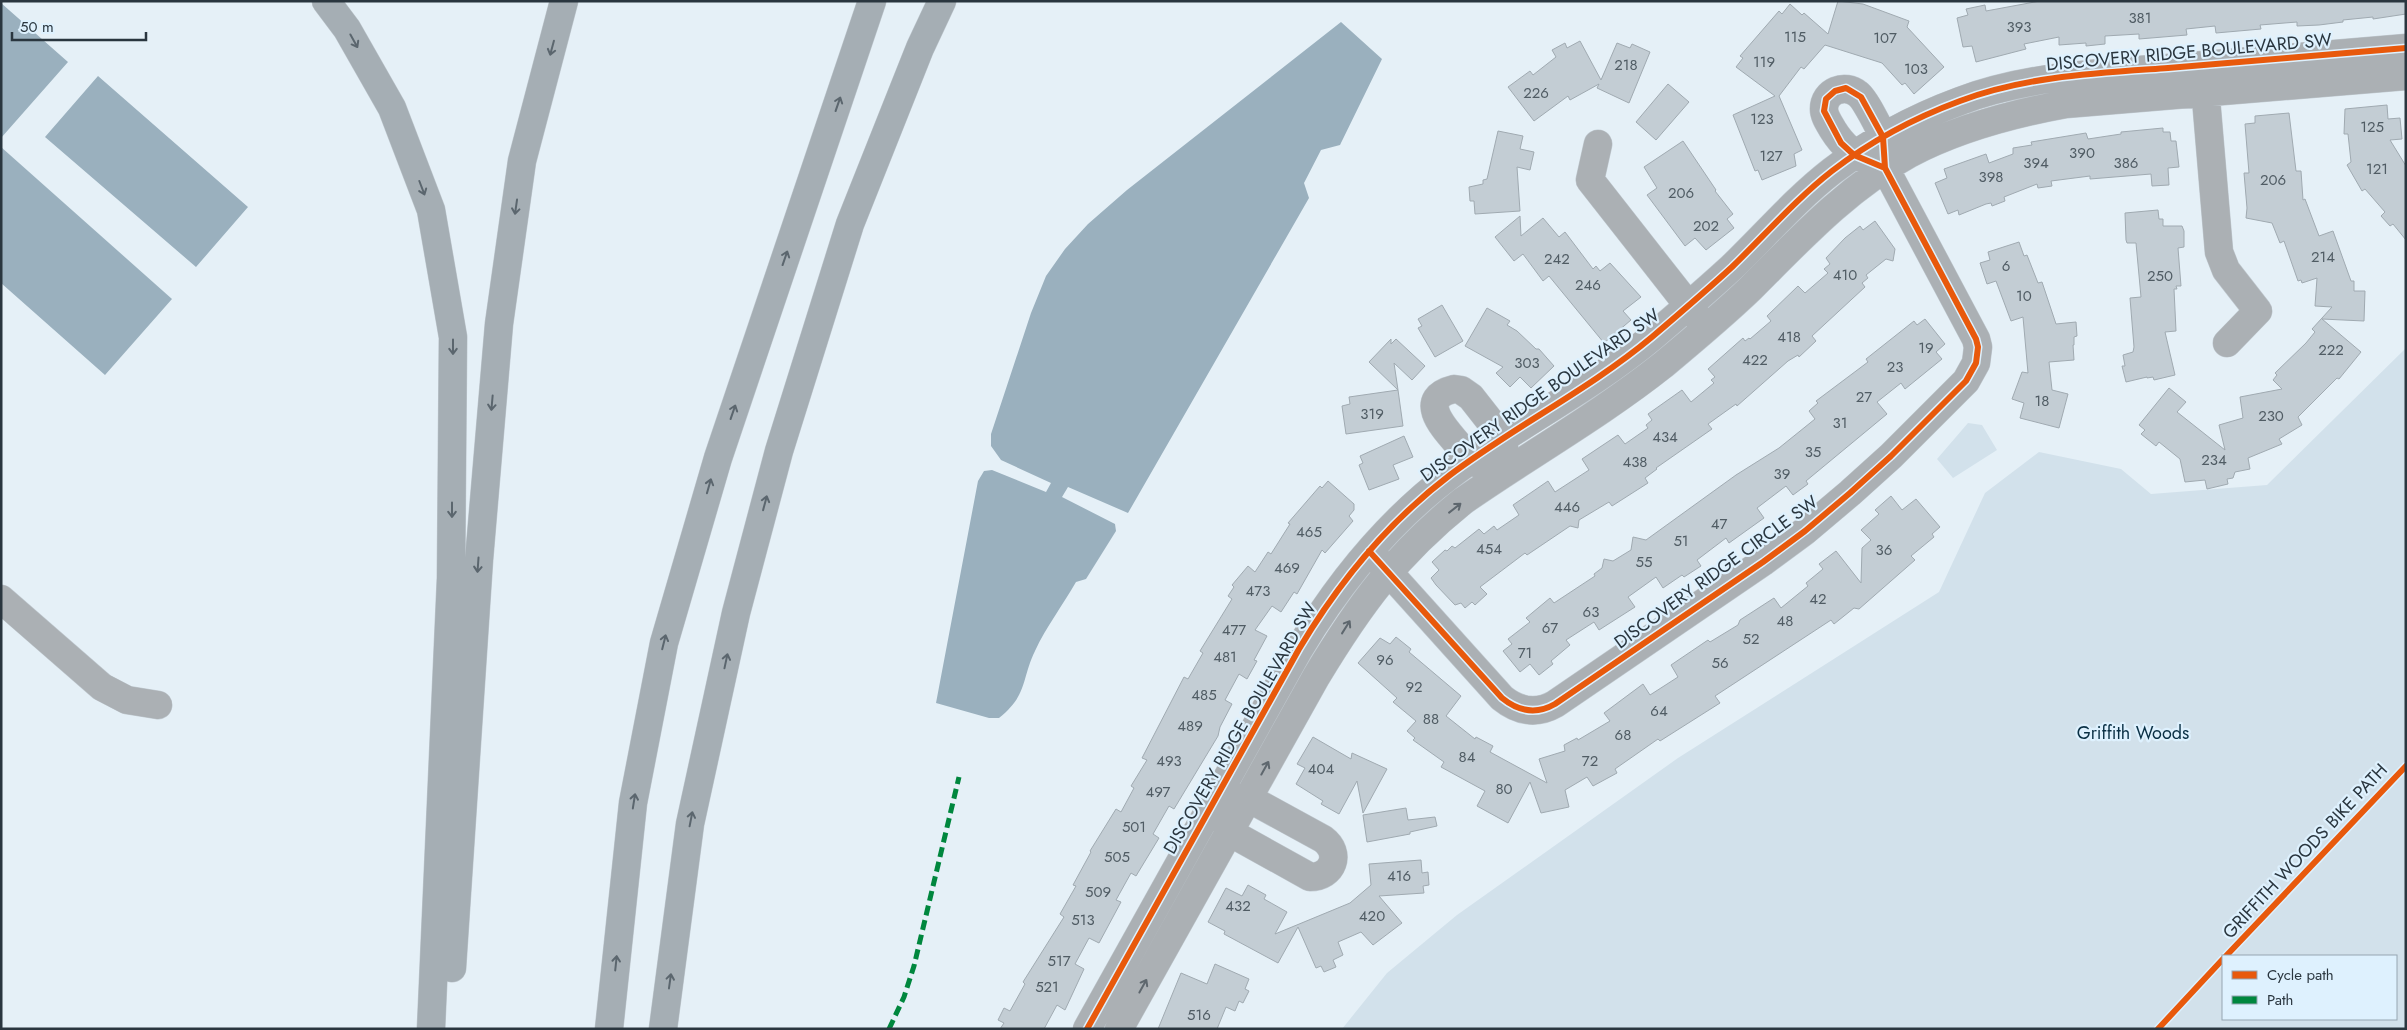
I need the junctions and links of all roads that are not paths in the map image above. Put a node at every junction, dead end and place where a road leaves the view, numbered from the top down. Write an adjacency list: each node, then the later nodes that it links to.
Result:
1 (326, 1): 26 (highway, one-way to 26)
2 (564, 1): 27 (highway, one-way to 27)
3 (872, 1): 28 (highway, one-way to 3)
4 (942, 1): 29 (highway, one-way to 4)
5 (2406, 48): 6 (street, DISCOVERY RIDGE BOULEVARD SW)
6 (2203, 65): 8 (street); 9 (street, DISCOVERY RIDGE BOULEVARD SW)
7 (2406, 76): 8 (street)
8 (2206, 93): 12 (street); 15 (street)
9 (1883, 137): 11 (street, DISCOVERY RIDGE BOULEVARD SW); 11 (street); 12 (street)
10 (1598, 144): 13 (street)
11 (1854, 155): 12 (street); 13 (street, DISCOVERY RIDGE BOULEVARD SW)
12 (1885, 168): 14 (street); 20 (street, DISCOVERY RIDGE CIRCLE SW)
13 (1689, 306): 14 (street); 16 (street, DISCOVERY RIDGE BOULEVARD SW)
14 (1706, 328): 18 (street)
15 (2227, 343)
16 (1504, 439): 17 (street, DISCOVERY RIDGE BOULEVARD SW); 17 (street); 18 (street)
17 (1471, 460): 18 (street); 19 (street, DISCOVERY RIDGE BOULEVARD SW)
18 (1504, 472): 20 (street, one-way to 18)
19 (1369, 550): 20 (street, DISCOVERY RIDGE CIRCLE SW); 23 (street, DISCOVERY RIDGE BOULEVARD SW)
20 (1388, 571): 24 (street, one-way to 20)
21 (1, 599): 22 (street)
22 (158, 705)
23 (1216, 798): 24 (street); 25 (street); 30 (street, DISCOVERY RIDGE BOULEVARD SW)
24 (1248, 798): 25 (street); 25 (street)
25 (1229, 832): 31 (street, one-way to 25)
26 (431, 1029)
27 (447, 1029)
28 (609, 1029)
29 (663, 1029)
30 (1087, 1029)
31 (1119, 1029)

